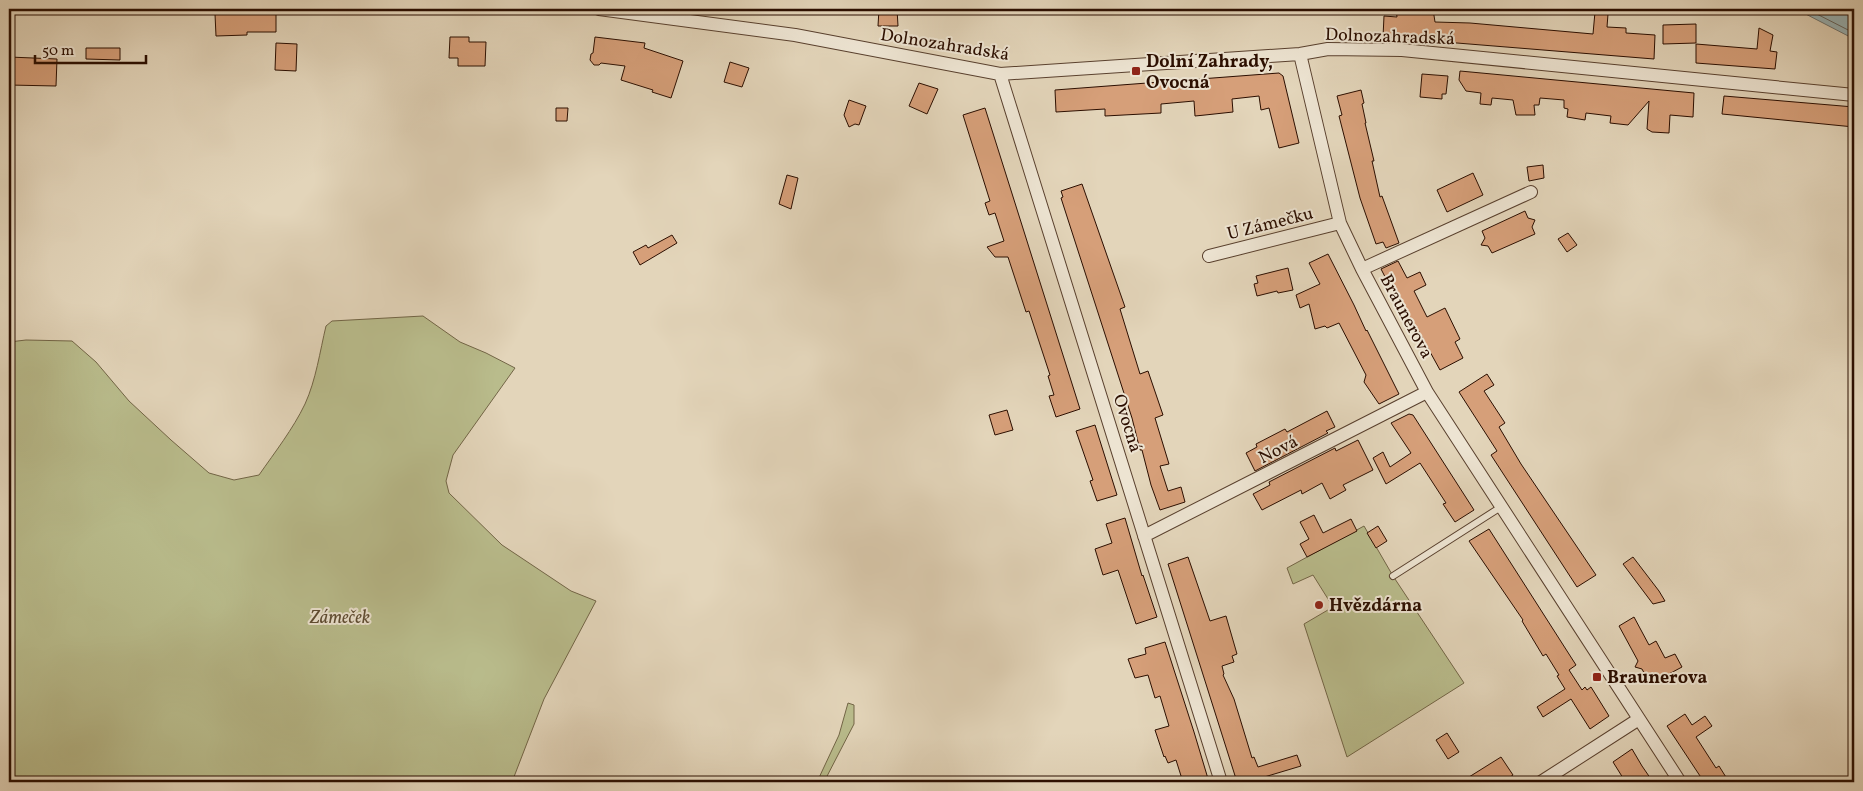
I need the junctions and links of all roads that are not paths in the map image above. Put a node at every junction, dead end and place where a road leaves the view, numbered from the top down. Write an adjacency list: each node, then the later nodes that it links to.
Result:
1 (599, 9): 3 (street, Dolnozahradská)
2 (1300, 54): 3 (street, Dolnozahradská); 4 (street, Dolnozahradská); 6 (street, Braunerova)
3 (1000, 74): 11 (street, Ovocná)
4 (1854, 95)
5 (1531, 192): 8 (street, Braunerova)
6 (1340, 224): 7 (street, U Zámečku); 8 (street, Braunerova)
7 (1209, 256)
8 (1362, 270): 9 (street, Braunerova)
9 (1427, 392): 10 (street, Braunerova); 11 (street, Nová)
10 (1501, 507): 12 (lane); 13 (street, Braunerova)
11 (1144, 536): 14 (street, Ovocná)
12 (1393, 576)
13 (1639, 719): 15 (street); 16 (street, Braunerova)
14 (1221, 782)
15 (1541, 782)
16 (1680, 782)

